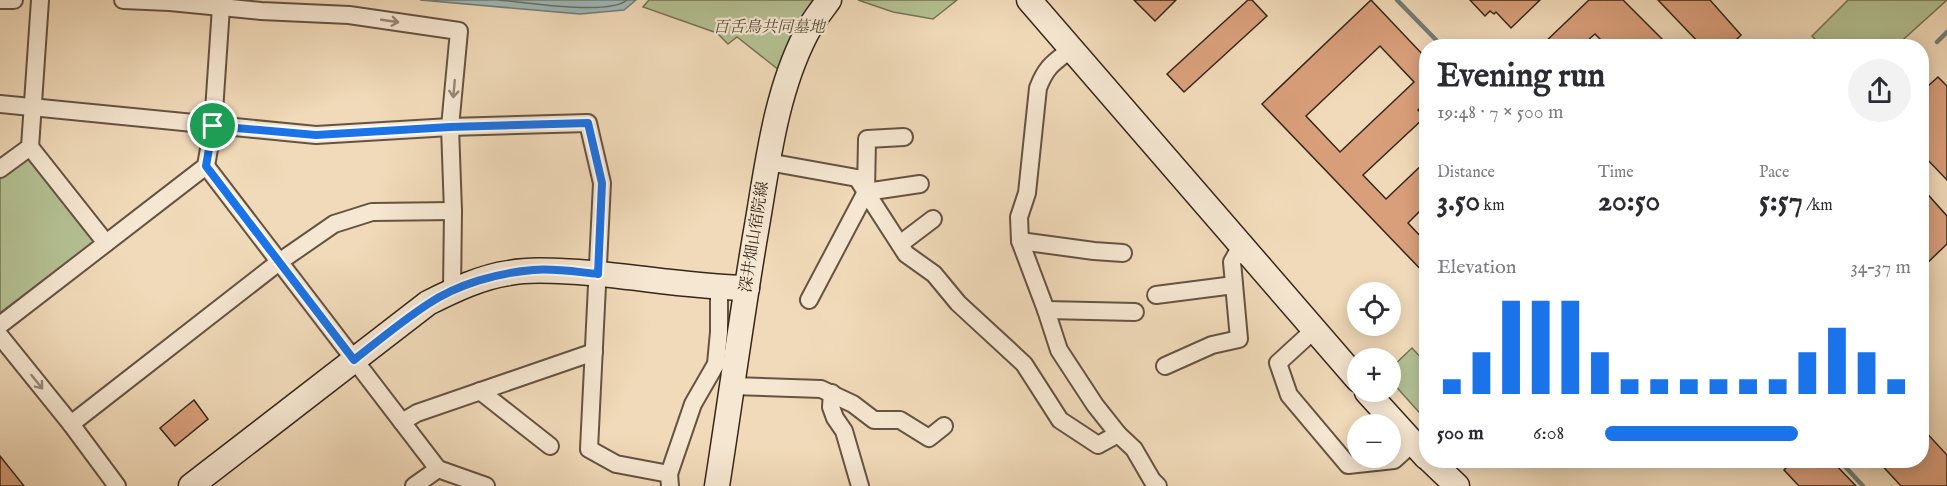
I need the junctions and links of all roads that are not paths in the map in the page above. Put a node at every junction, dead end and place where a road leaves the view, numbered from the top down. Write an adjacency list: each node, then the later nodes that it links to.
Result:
1 (0, 0): 2 (street)
2 (14, 0)
3 (40, 0): 10 (street)
4 (123, 0): 7 (street)
5 (829, 0): 15 (street, 深井畑山宿院線)
6 (1029, 0): 8 (street)
7 (221, 7): 11 (street); 12 (street, one-way to 12)
8 (1070, 50): 22 (street); 25 (street)
9 (0, 104): 10 (street)
10 (32, 107): 11 (street); 14 (street)
11 (213, 126): 12 (street); 16 (street)
12 (450, 127): 20 (street); 28 (street)
13 (904, 137): 19 (street)
14 (30, 147): 17 (street); 23 (street)
15 (768, 162): 19 (street); 31 (street, 深井畑山宿院線)
16 (206, 166): 23 (street); 27 (street)
17 (0, 169)
18 (920, 184): 19 (street)
19 (866, 192): 24 (street); 34 (street)
20 (453, 211): 27 (street); 32 (street)
21 (933, 219): 24 (street)
22 (1020, 241): 26 (street); 35 (street)
23 (106, 243): 37 (street)
24 (900, 244): 51 (street)
25 (1241, 246): 29 (street); 38 (street)
26 (1123, 253)
27 (279, 262): 41 (street); 49 (street)
28 (598, 274): 30 (street); 32 (street); 40 (street)
29 (1234, 285): 33 (street); 42 (street)
30 (719, 288): 31 (street); 57 (street)
31 (747, 288): 44 (street, 深井畑山宿院線)
32 (452, 291): 41 (street)
33 (1156, 295)
34 (809, 300)
35 (1046, 310): 36 (street); 51 (street)
36 (1135, 312)
37 (0, 325)
38 (1314, 330): 43 (street); 54 (street)
39 (0, 336): 49 (street, one-way to 49)
40 (594, 351): 45 (street); 57 (street)
41 (354, 360): 48 (street); 59 (street)
42 (1165, 366)
43 (1347, 368)
44 (732, 386): 46 (street); 62 (street, 深井畑山宿院線)
45 (480, 391): 48 (street); 52 (street)
46 (832, 393): 50 (street); 63 (street)
47 (1376, 402): 53 (street)
48 (402, 422): 56 (street)
49 (71, 424): 58 (street)
50 (944, 426)
51 (1118, 434): 64 (street)
52 (550, 446)
53 (1419, 449)
54 (1419, 450)
55 (1438, 468): 65 (street)
56 (438, 469): 60 (street); 61 (street)
57 (670, 480)
58 (117, 486)
59 (192, 486)
60 (414, 486)
61 (486, 486)
62 (717, 486)
63 (860, 486)
64 (1158, 486)
65 (1457, 486)

